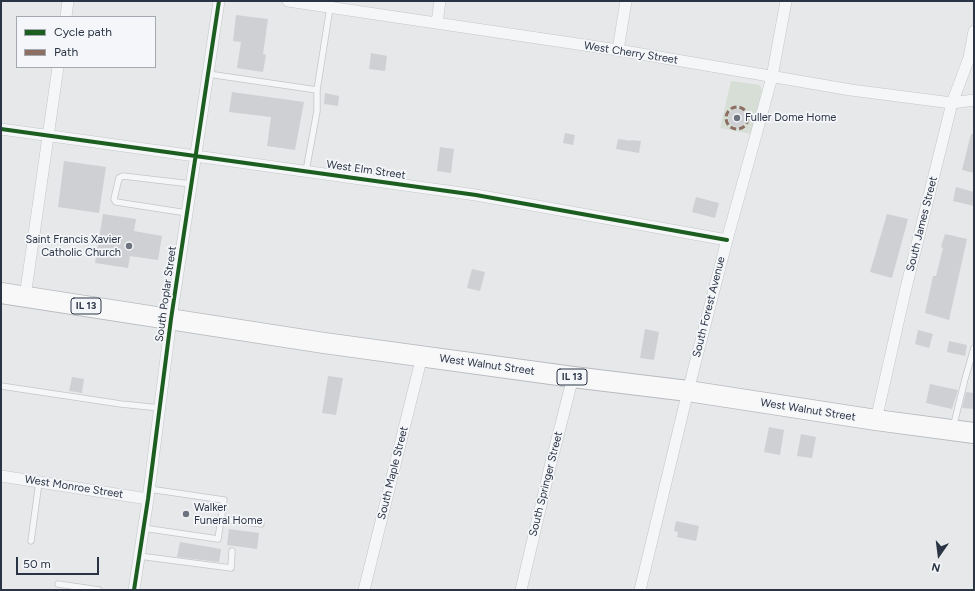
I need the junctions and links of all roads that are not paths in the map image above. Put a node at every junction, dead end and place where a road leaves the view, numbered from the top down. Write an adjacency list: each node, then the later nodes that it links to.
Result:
1 (68, 1): 8 (street)
2 (219, 1): 14 (street, South Poplar Street)
3 (288, 1): 7 (street, West Cherry Street)
4 (440, 1): 9 (street)
5 (626, 1): 11 (street)
6 (786, 1): 15 (street, South Forest Avenue)
7 (331, 4): 9 (street, West Cherry Street); 16 (lane)
8 (66, 16)
9 (436, 23): 11 (street, West Cherry Street)
10 (974, 30): 12 (street, South James Street)
11 (618, 50): 15 (street, West Cherry Street)
12 (972, 61): 18 (street, South James Street)
13 (58, 68): 20 (street)
14 (208, 74): 16 (lane); 21 (street, South Poplar Street)
15 (772, 77): 18 (street, West Cherry Street); 25 (street, South Forest Avenue)
16 (317, 90): 22 (lane)
17 (974, 100): 18 (street, West Cherry Street)
18 (952, 103): 35 (street, South James Street)
19 (1, 129): 20 (street, West Elm Street)
20 (49, 136): 21 (street, West Elm Street); 27 (street)
21 (196, 155): 22 (street, West Elm Street); 23 (street, South Poplar Street)
22 (306, 171): 25 (street, West Elm Street)
23 (191, 184): 24 (street, South Poplar Street); 24 (lane)
24 (187, 213): 28 (street, South Poplar Street)
25 (727, 240): 33 (street, South Forest Avenue)
26 (1, 293): 27 (highway, West Walnut Street / IL 13)
27 (25, 297): 28 (highway, West Walnut Street / IL 13)
28 (171, 319): 30 (highway, West Walnut Street / IL 13); 34 (street, South Poplar Street)
29 (974, 348): 36 (lane)
30 (422, 356): 31 (highway, West Walnut Street / IL 13); 50 (street, South Maple Street)
31 (573, 377): 33 (highway, West Walnut Street / IL 13); 51 (street, South Springer Street)
32 (1, 386): 34 (lane)
33 (688, 391): 35 (highway, West Walnut Street / IL 13); 52 (street, South Forest Avenue)
34 (160, 408): 40 (street, South Poplar Street)
35 (876, 420): 36 (highway, West Walnut Street / IL 13)
36 (953, 430): 37 (highway, West Walnut Street / IL 13)
37 (974, 433)
38 (1, 476): 39 (street, West Monroe Street)
39 (39, 482): 40 (street, West Monroe Street); 44 (lane)
40 (148, 494): 41 (lane); 43 (street, South Poplar Street)
41 (221, 519): 42 (lane); 43 (lane)
42 (261, 524)
43 (143, 528): 46 (street, South Poplar Street)
44 (30, 541)
45 (232, 552): 46 (lane)
46 (139, 556): 49 (street, South Poplar Street)
47 (58, 584): 48 (lane)
48 (99, 590)
49 (134, 590)
50 (364, 590)
51 (521, 590)
52 (640, 590)

